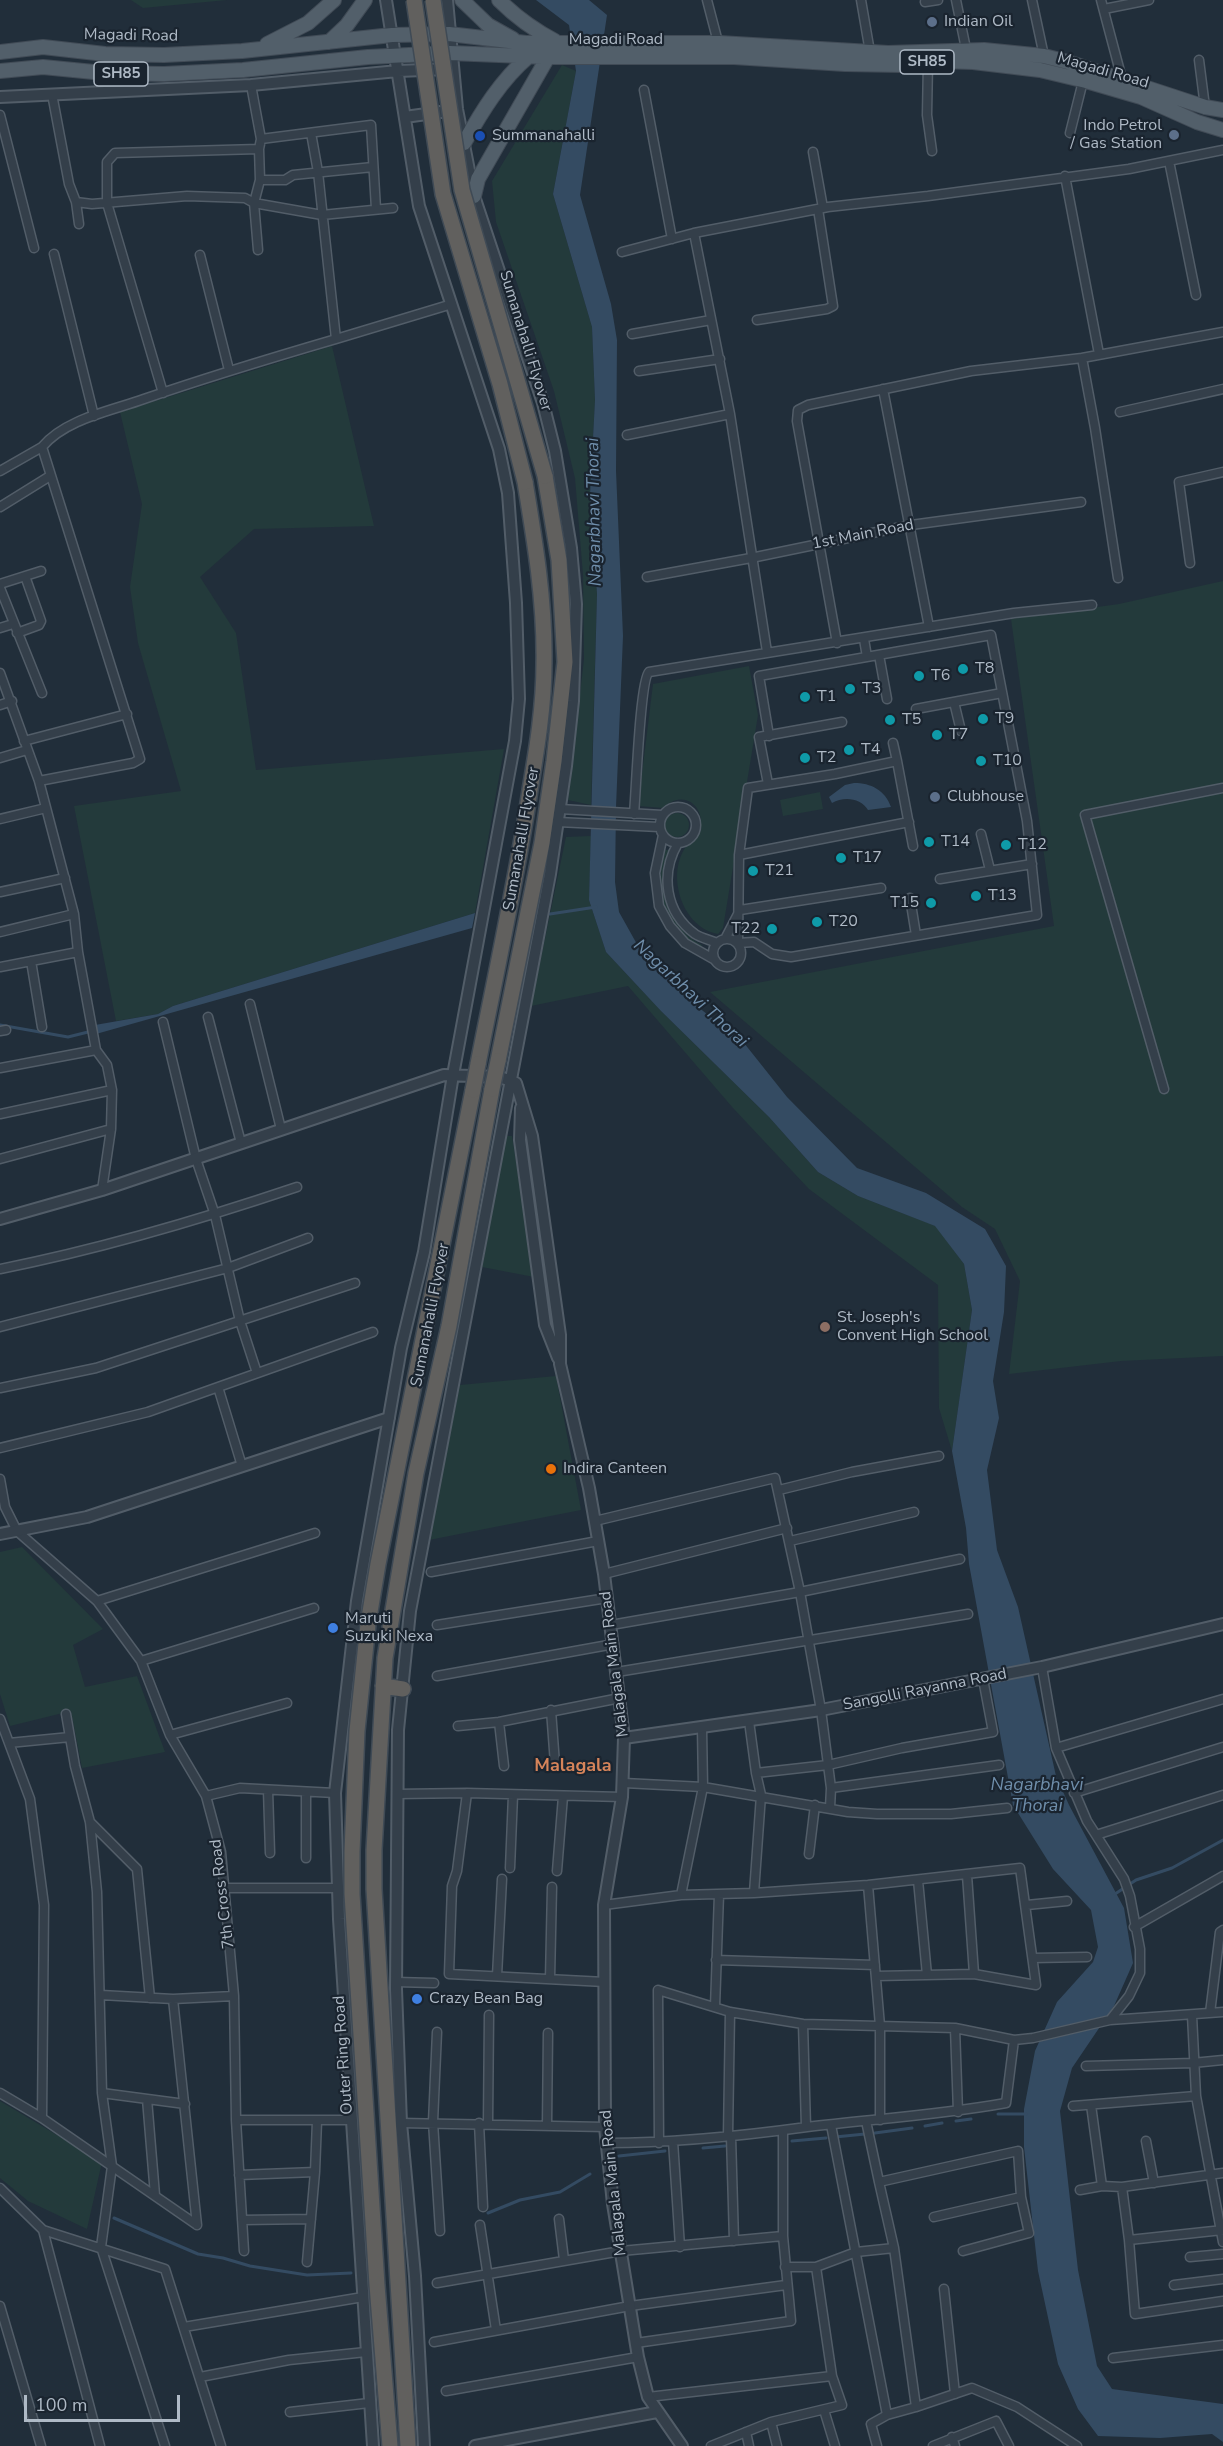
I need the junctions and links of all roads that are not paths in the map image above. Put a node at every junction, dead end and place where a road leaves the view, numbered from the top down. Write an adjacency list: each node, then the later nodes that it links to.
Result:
1 (334, 0): 26 (main road)
2 (365, 0): 20 (main road)
3 (386, 0): 19 (street)
4 (414, 0): 227 (highway, Sumanahalli Flyover, bridge)
5 (433, 0): 233 (highway, Sumanahalli Flyover, bridge)
6 (447, 0): 18 (street)
7 (462, 0): 23 (main road)
8 (499, 0): 21 (main road)
9 (707, 0): 25 (street)
10 (861, 0): 28 (street)
11 (938, 0): 16 (street)
12 (956, 0): 22 (street)
13 (1032, 0): 31 (street)
14 (1149, 0): 15 (street)
15 (1138, 1): 17 (street)
16 (925, 2)
17 (1102, 5): 38 (street)
18 (449, 34): 19 (main road, Magadi Road / SH85); 23 (main road, Magadi Road / SH85); 29 (street)
19 (392, 35): 20 (main road, Magadi Road / SH85); 30 (street)
20 (329, 42): 26 (main road, Magadi Road / SH85)
21 (562, 43): 23 (main road, Magadi Road / SH85); 24 (main road, Magadi Road / SH85)
22 (966, 49): 28 (main road, Magadi Road / SH85); 31 (main road, Magadi Road / SH85)
23 (527, 50): 29 (main road, Magadi Road / SH85); 32 (main road, Magadi Road / SH85); 53 (main road)
24 (623, 50): 25 (main road, Magadi Road / SH85); 32 (main road, Magadi Road / SH85)
25 (720, 50): 28 (main road, Magadi Road / SH85); 34 (main road, Magadi Road / SH85)
26 (242, 51): 27 (main road, Magadi Road / SH85)
27 (0, 52)
28 (870, 52)
29 (450, 53): 30 (main road, Magadi Road / SH85); 35 (street)
30 (396, 55): 36 (main road, Magadi Road / SH85); 37 (street)
31 (1044, 56): 38 (main road, Magadi Road / SH85)
32 (548, 57): 63 (main road)
33 (1199, 60): 44 (street)
34 (928, 62): 39 (main road, Magadi Road / SH85); 56 (street)
35 (452, 69): 37 (street); 45 (street)
36 (0, 71)
37 (398, 71): 40 (street); 48 (street)
38 (1122, 79): 44 (main road, Magadi Road / SH85)
39 (1083, 81): 49 (main road, Magadi Road / SH85); 51 (street)
40 (251, 85): 42 (street); 52 (street)
41 (644, 90): 73 (street)
42 (51, 94): 43 (street); 64 (street)
43 (0, 97)
44 (1205, 107): 46 (main road, Magadi Road / SH85)
45 (457, 109): 48 (street); 53 (street)
46 (1223, 110)
47 (0, 115): 74 (street)
48 (405, 117): 80 (street)
49 (1223, 130)
50 (311, 133): 52 (street); 59 (street); 60 (street)
51 (1070, 133)
52 (261, 139): 54 (street)
53 (464, 143): 63 (street)
54 (259, 149): 62 (street); 65 (street)
55 (1223, 150): 58 (street)
56 (932, 151)
57 (813, 152): 68 (street)
58 (1169, 161): 61 (street); 79 (street)
59 (373, 167): 60 (street); 69 (street)
60 (318, 172): 62 (street); 70 (street)
61 (1065, 176): 68 (street); 86 (street)
62 (260, 180): 66 (street)
63 (474, 196): 142 (street)
64 (76, 202): 65 (street); 71 (street)
65 (107, 202): 66 (street); 93 (street)
66 (254, 204): 70 (street); 75 (street)
67 (393, 208): 69 (street)
68 (821, 208): 72 (street); 82 (street)
69 (376, 209): 70 (street)
70 (322, 215): 85 (street)
71 (80, 224)
72 (694, 233): 73 (street); 81 (street)
73 (672, 239): 76 (street)
74 (34, 248)
75 (258, 250)
76 (622, 252)
77 (54, 254): 96 (street)
78 (200, 255): 89 (street)
79 (1197, 295)
80 (452, 304): 85 (street); 176 (street)
81 (711, 320): 84 (street); 88 (street)
82 (757, 320)
83 (1223, 332): 86 (street)
84 (632, 334)
85 (336, 339): 89 (street)
86 (1099, 354): 87 (street)
87 (1082, 358): 91 (street); 111 (street)
88 (720, 359): 90 (street); 95 (street)
89 (229, 370): 93 (street)
90 (639, 370)
91 (883, 389): 104 (street); 105 (street)
92 (1223, 389): 94 (street)
93 (163, 393): 96 (street)
94 (1120, 412)
95 (730, 414): 97 (street); 106 (street)
96 (94, 416): 98 (street)
97 (627, 435)
98 (42, 447): 99 (street); 101 (street)
99 (0, 471)
100 (1223, 472): 107 (street)
101 (50, 476): 103 (street); 130 (street)
102 (1081, 502): 104 (street, 1st Main Road)
103 (0, 507)
104 (911, 525): 105 (street, 1st Main Road); 114 (street)
105 (820, 544): 106 (street, 1st Main Road); 118 (street)
106 (751, 558): 110 (street, 1st Main Road); 119 (street)
107 (1190, 563)
108 (40, 571): 109 (street)
109 (25, 576): 112 (street); 116 (street)
110 (647, 577)
111 (1118, 578)
112 (0, 586): 116 (street)
113 (1092, 605): 114 (street)
114 (929, 627): 117 (street)
115 (0, 628): 116 (street)
116 (15, 628): 123 (street)
117 (864, 639): 118 (street); 121 (street)
118 (837, 643): 119 (street)
119 (767, 652): 143 (street)
120 (879, 655): 121 (street); 124 (street); 125 (street)
121 (867, 657): 133 (street)
122 (0, 673): 126 (street)
123 (42, 693)
124 (1002, 693): 127 (street); 153 (street)
125 (887, 699)
126 (12, 701): 128 (street); 135 (street)
127 (954, 702): 129 (street); 132 (street)
128 (0, 705)
129 (916, 709)
130 (127, 714): 135 (street); 138 (street)
131 (842, 722): 133 (street)
132 (962, 731)
133 (769, 736): 139 (street)
134 (893, 743): 137 (street)
135 (26, 745): 136 (street); 138 (street)
136 (0, 758)
137 (897, 761): 139 (street); 147 (street)
138 (39, 781): 141 (street)
139 (768, 784): 152 (street)
140 (1223, 788): 178 (street)
141 (46, 808): 145 (street); 155 (street)
142 (564, 809): 143 (street); 146 (street)
143 (632, 814): 144 (street)
144 (662, 815): 148 (street); 150 (street)
145 (0, 819)
146 (563, 822): 148 (street); 177 (street)
147 (909, 822): 151 (street); 152 (street)
148 (661, 831): 150 (street); 167 (street)
149 (981, 834): 154 (street)
150 (678, 843): 164 (street)
151 (913, 846)
152 (739, 855): 160 (street)
153 (1032, 864): 154 (street); 163 (street)
154 (990, 870): 156 (street)
155 (65, 878): 158 (street); 161 (street)
156 (940, 879)
157 (880, 888): 160 (street)
158 (0, 892)
159 (910, 898): 163 (street)
160 (740, 910): 164 (street); 165 (street)
161 (74, 914): 162 (street); 166 (street)
162 (0, 932)
163 (916, 936): 165 (street)
164 (721, 941): 165 (street); 167 (street)
165 (738, 943): 167 (street)
166 (78, 952): 168 (street); 174 (street)
167 (715, 960)
168 (31, 961): 169 (street); 173 (street)
169 (0, 967)
170 (250, 1004): 181 (street)
171 (208, 1017): 183 (street)
172 (163, 1022): 185 (street)
173 (42, 1027)
174 (96, 1050): 175 (street); 179 (street)
175 (0, 1068)
176 (453, 1075): 177 (street); 181 (street); 200 (street)
177 (511, 1080): 207 (street, Malagala Main Road); 234 (street)
178 (1164, 1089)
179 (112, 1090): 180 (street); 182 (street)
180 (0, 1114)
181 (281, 1129): 183 (street)
182 (111, 1130): 184 (street); 187 (street)
183 (241, 1143): 185 (street)
184 (0, 1159)
185 (196, 1159): 187 (street); 188 (street)
186 (297, 1187): 188 (street)
187 (102, 1190): 189 (street)
188 (215, 1215): 191 (street); 192 (street)
189 (0, 1219)
190 (308, 1238): 191 (street)
191 (228, 1268): 194 (street); 195 (street)
192 (0, 1269)
193 (355, 1283): 194 (street)
194 (240, 1321): 197 (street); 199 (street)
195 (0, 1328)
196 (373, 1332): 197 (street)
197 (257, 1373): 198 (street)
198 (218, 1387): 201 (street); 203 (street)
199 (0, 1388)
200 (388, 1418): 203 (street); 227 (street)
201 (0, 1448)
202 (939, 1456): 205 (street)
203 (242, 1466): 209 (street)
204 (0, 1479): 209 (street)
205 (779, 1490): 207 (street); 208 (street)
206 (914, 1512): 213 (street)
207 (595, 1521): 212 (street, Malagala Main Road)
208 (787, 1528): 213 (street); 216 (street)
209 (17, 1532): 211 (street); 219 (street, 7th Cross Road)
210 (315, 1533): 219 (street)
211 (0, 1534)
212 (598, 1541): 215 (street); 216 (street, Malagala Main Road)
213 (790, 1541): 217 (street)
214 (960, 1559): 217 (street)
215 (430, 1572)
216 (604, 1574): 218 (street, Malagala Main Road)
217 (801, 1592): 223 (street); 225 (street)
218 (607, 1598): 223 (street, Malagala Main Road); 224 (street)
219 (97, 1601): 228 (street, 7th Cross Road)
220 (314, 1608): 228 (street)
221 (968, 1614): 225 (street)
222 (1223, 1624): 229 (street, Sangolli Rayanna Road)
223 (611, 1625): 226 (street, Malagala Main Road)
224 (437, 1626)
225 (809, 1641): 230 (street); 239 (street)
226 (614, 1644): 230 (street, Malagala Main Road); 231 (street)
227 (358, 1659): 262 (street); 430 (highway, Outer Ring Road)
228 (141, 1661): 246 (street, 7th Cross Road)
229 (1039, 1667): 232 (street, Sangolli Rayanna Road); 251 (street)
230 (617, 1672): 235 (street, Malagala Main Road)
231 (436, 1676)
232 (985, 1678): 239 (street, Sangolli Rayanna Road); 253 (street)
233 (383, 1686): 234 (highway); 429 (highway)
234 (403, 1689): 265 (street)
235 (620, 1698): 238 (street); 248 (street, Malagala Main Road)
236 (1223, 1699): 251 (street)
237 (287, 1703): 246 (street)
238 (551, 1710): 243 (street); 252 (street)
239 (820, 1710): 242 (street, Sangolli Rayanna Road); 253 (street)
240 (66, 1714): 247 (street)
241 (0, 1719): 249 (street)
242 (749, 1721): 245 (street, Sangolli Rayanna Road); 256 (street)
243 (499, 1722): 244 (street); 255 (street)
244 (458, 1726)
245 (702, 1728): 248 (street, Sangolli Rayanna Road); 258 (street)
246 (170, 1735): 270 (street, 7th Cross Road)
247 (70, 1737): 249 (street); 275 (street)
248 (624, 1738): 257 (street, Malagala Main Road)
249 (9, 1743): 339 (street)
250 (1223, 1747): 264 (street)
251 (1056, 1748): 264 (street)
252 (555, 1764)
253 (828, 1765): 256 (street); 259 (street)
254 (999, 1765): 259 (street)
255 (504, 1766)
256 (756, 1773): 267 (street)
257 (624, 1783): 258 (street); 271 (street, Malagala Main Road)
258 (704, 1787): 267 (street); 292 (street)
259 (831, 1788): 273 (street)
260 (268, 1790): 261 (street); 270 (street); 277 (street)
261 (306, 1792): 262 (street); 279 (street)
262 (335, 1793): 289 (street)
263 (467, 1793): 265 (street); 266 (street); 305 (street)
264 (1074, 1793): 276 (street)
265 (397, 1794): 308 (street)
266 (513, 1795): 269 (street); 280 (street)
267 (761, 1795): 272 (street); 290 (street)
268 (1223, 1795): 276 (street)
269 (563, 1796): 271 (street); 281 (street)
270 (206, 1797): 288 (street, 7th Cross Road)
271 (622, 1797): 294 (street, Malagala Main Road)
272 (814, 1804): 273 (street); 278 (street)
273 (830, 1808): 274 (street)
274 (1007, 1808)
275 (90, 1822): 311 (street); 313 (street)
276 (1096, 1835): 296 (street)
277 (270, 1853)
278 (809, 1854)
279 (306, 1858)
280 (510, 1868)
281 (557, 1871)
282 (967, 1875): 285 (street); 295 (street); 303 (street)
283 (1223, 1876): 296 (street)
284 (502, 1879): 305 (street)
285 (918, 1880): 286 (street); 304 (street)
286 (868, 1886): 290 (street); 302 (street)
287 (552, 1887): 307 (street)
288 (224, 1888): 289 (street); 312 (street, 7th Cross Road)
289 (338, 1888): 341 (street)
290 (754, 1893): 291 (street)
291 (719, 1894): 292 (street); 300 (street)
292 (681, 1895): 294 (street)
293 (1067, 1901): 295 (street)
294 (604, 1905): 309 (street, Malagala Main Road)
295 (1027, 1905): 299 (street)
296 (1134, 1927): 321 (street)
297 (1223, 1930): 301 (street)
298 (1087, 1957): 299 (street)
299 (1033, 1958): 303 (street)
300 (716, 1959): 302 (street); 315 (street)
301 (1220, 1961): 318 (street)
302 (875, 1965): 306 (street)
303 (974, 1974): 304 (street)
304 (927, 1975): 306 (street)
305 (497, 1976): 307 (street)
306 (876, 1977): 323 (street)
307 (550, 1979): 309 (street)
308 (396, 1982): 310 (street); 346 (street)
309 (605, 1982): 350 (street, Malagala Main Road)
310 (434, 1983)
311 (101, 1995): 313 (street); 332 (street)
312 (234, 1996): 314 (street); 340 (street, 7th Cross Road)
313 (150, 1998): 314 (street)
314 (173, 1999): 335 (street)
315 (715, 2007): 316 (street); 357 (street)
316 (730, 2012): 322 (street); 353 (street)
317 (1223, 2012): 318 (street)
318 (1210, 2013): 320 (street)
319 (489, 2015): 347 (street)
320 (1192, 2015): 321 (street); 329 (street)
321 (1110, 2019): 327 (street)
322 (803, 2024): 323 (street); 351 (street)
323 (880, 2026): 324 (street); 342 (street)
324 (955, 2028): 327 (street); 338 (street)
325 (437, 2032): 345 (street)
326 (548, 2033): 348 (street)
327 (1014, 2040): 338 (street)
328 (1223, 2060): 329 (street)
329 (1193, 2063): 330 (street); 333 (street)
330 (1086, 2066)
331 (0, 2092): 339 (street)
332 (102, 2093): 334 (street); 358 (street)
333 (1196, 2096): 336 (street); 362 (street)
334 (147, 2098): 335 (street); 369 (street)
335 (184, 2104): 369 (street)
336 (1091, 2105): 337 (street); 365 (street)
337 (1073, 2106)
338 (958, 2112): 342 (street)
339 (42, 2118): 358 (street)
340 (236, 2120): 343 (street); 361 (street, 7th Cross Road)
341 (351, 2120): 343 (street); 403 (street)
342 (880, 2120): 344 (street)
343 (317, 2121): 359 (street)
344 (866, 2121): 349 (street); 363 (street)
345 (433, 2122): 346 (street); 347 (street); 379 (street)
346 (401, 2123): 436 (street)
347 (484, 2123): 348 (street); 371 (street)
348 (547, 2125): 350 (street)
349 (831, 2125): 351 (street); 390 (street)
350 (605, 2127): 356 (street, Malagala Main Road)
351 (806, 2127): 352 (street)
352 (783, 2131): 353 (street); 380 (street)
353 (729, 2136): 354 (street); 382 (street)
354 (673, 2141): 357 (street); 385 (street)
355 (1146, 2141): 364 (street)
356 (607, 2143): 357 (street); 389 (street, Malagala Main Road)
357 (659, 2143)
358 (112, 2166): 369 (street); 384 (street)
359 (315, 2172): 361 (street); 374 (street)
360 (1223, 2173): 362 (street)
361 (239, 2175): 375 (street, 7th Cross Road)
362 (1212, 2175): 364 (street); 378 (street)
363 (879, 2182): 370 (street); 386 (street)
364 (1154, 2183): 366 (street)
365 (1102, 2186): 366 (street); 368 (street)
366 (1122, 2187): 381 (street)
367 (0, 2188): 377 (street)
368 (1080, 2190)
369 (155, 2195)
370 (1021, 2198): 372 (street); 388 (street)
371 (483, 2207)
372 (934, 2217)
373 (559, 2218): 393 (street)
374 (311, 2219): 375 (street); 394 (street)
375 (242, 2220): 387 (street, 7th Cross Road)
376 (480, 2225): 397 (street)
377 (43, 2230): 384 (street); 432 (street)
378 (1222, 2230): 381 (street); 383 (street)
379 (440, 2231)
380 (783, 2236): 382 (street); 396 (street)
381 (1129, 2240): 404 (street)
382 (734, 2241): 385 (street)
383 (1223, 2242)
384 (101, 2247): 407 (street); 433 (street)
385 (680, 2247): 389 (street)
386 (894, 2248): 390 (street); 421 (street)
387 (244, 2251)
388 (963, 2251)
389 (621, 2252): 393 (street); 406 (street, Malagala Main Road)
390 (856, 2252): 395 (street); 425 (street)
391 (1223, 2254): 392 (street)
392 (1190, 2258)
393 (564, 2260): 397 (street)
394 (307, 2262)
395 (816, 2266): 396 (street); 415 (street)
396 (785, 2267): 400 (street)
397 (487, 2273): 399 (street); 408 (street)
398 (1223, 2279): 401 (street)
399 (437, 2283)
400 (786, 2285): 406 (street); 410 (street)
401 (1174, 2285)
402 (944, 2289): 418 (street)
403 (363, 2297): 407 (street); 412 (street)
404 (1223, 2301)
405 (0, 2306): 431 (street)
406 (630, 2306): 408 (street); 410 (street, Malagala Main Road)
407 (184, 2326): 416 (street)
408 (496, 2330): 409 (street)
409 (434, 2342)
410 (636, 2343): 413 (street, Malagala Main Road)
411 (1223, 2345): 414 (street)
412 (366, 2352): 416 (street); 420 (street)
413 (638, 2357): 417 (street); 419 (street, Malagala Main Road)
414 (1113, 2358)
415 (832, 2376): 419 (street); 422 (street)
416 (200, 2377): 434 (street)
417 (447, 2391)
418 (955, 2394): 421 (street); 446 (street)
419 (648, 2397): 424 (street, Malagala Main Road)
420 (369, 2403): 423 (street); 435 (street)
421 (916, 2407): 425 (street)
422 (824, 2410): 426 (street); 442 (street)
423 (291, 2412)
424 (657, 2412): 437 (street); 438 (street, Malagala Main Road)
425 (887, 2415): 443 (street)
426 (771, 2422): 427 (street); 441 (street)
427 (746, 2432): 439 (street); 440 (street)
428 (953, 2442): 444 (street); 445 (street)
429 (408, 2444)
430 (389, 2445)
431 (41, 2446)
432 (100, 2446)
433 (165, 2446)
434 (221, 2446)
435 (373, 2446)
436 (424, 2446)
437 (476, 2446)
438 (682, 2446)
439 (711, 2446)
440 (749, 2446)
441 (777, 2446)
442 (835, 2446)
443 (877, 2446)
444 (933, 2446)
445 (1009, 2446)
446 (1077, 2446)

